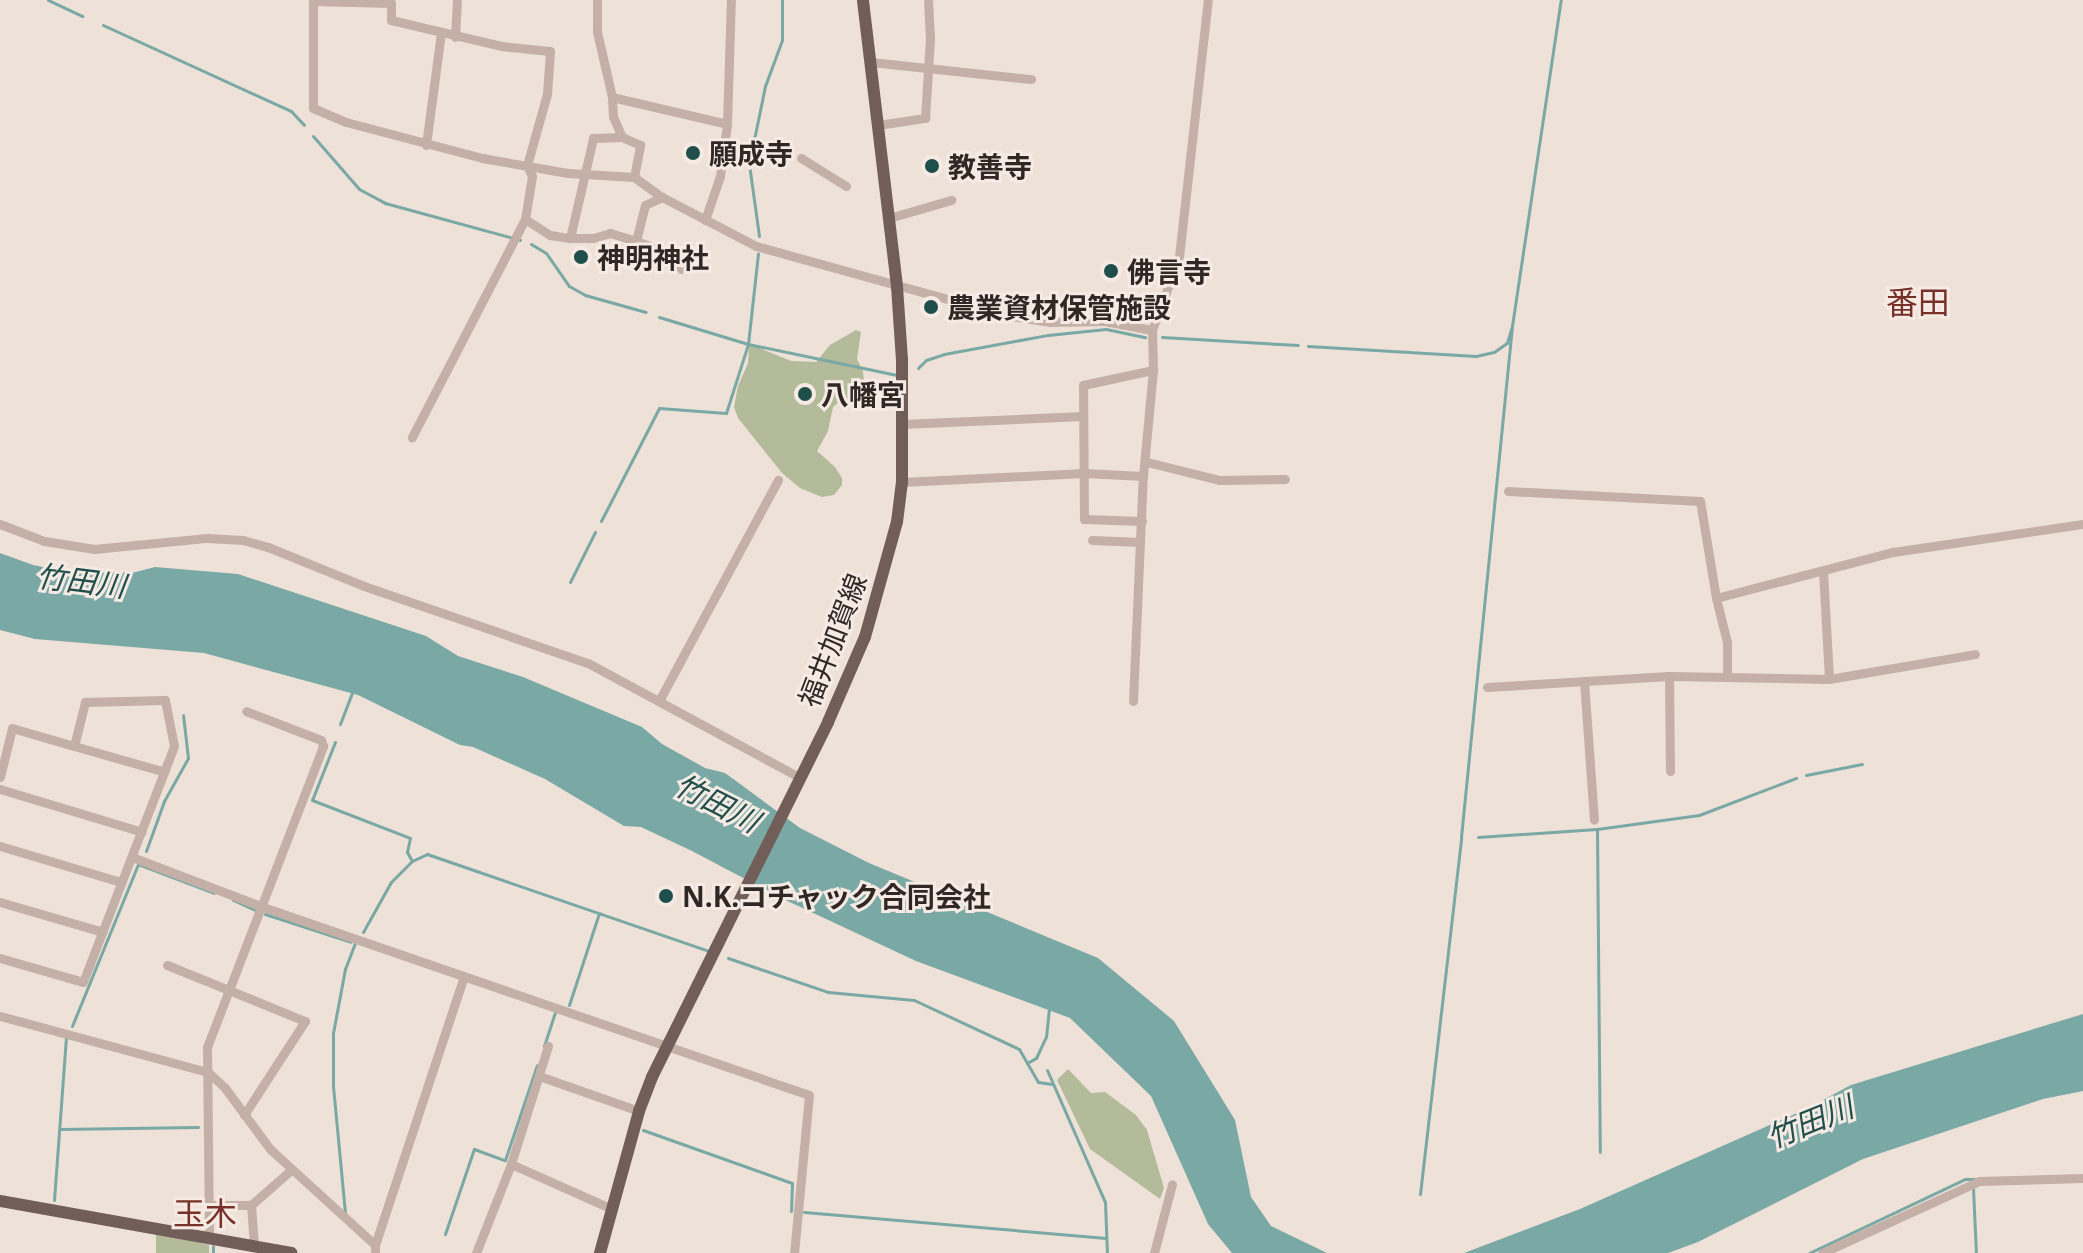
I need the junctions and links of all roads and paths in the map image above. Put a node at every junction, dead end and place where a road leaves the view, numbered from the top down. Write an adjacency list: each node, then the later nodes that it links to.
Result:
1 (313, 0): 8 (street); 17 (street)
2 (457, 0): 9 (street)
3 (597, 0): 13 (street)
4 (731, 0): 14 (street)
5 (863, 0): 10 (main road, 福井加賀線)
6 (928, 0): 11 (street)
7 (1208, 0): 32 (street)
8 (441, 33): 9 (street); 17 (street)
9 (455, 37): 19 (street)
10 (871, 62): 11 (street); 15 (main road, 福井加賀線)
11 (927, 66): 12 (street); 15 (street)
12 (1031, 79)
13 (612, 97): 14 (street); 16 (street)
14 (727, 124): 27 (street)
15 (878, 125): 25 (main road, 福井加賀線)
16 (622, 137): 20 (street); 21 (street)
17 (426, 145): 19 (street)
18 (801, 158): 22 (street)
19 (527, 165): 20 (street); 26 (street)
20 (586, 174): 21 (street); 28 (street)
21 (634, 177): 23 (street)
22 (846, 186)
23 (662, 197): 27 (street); 29 (street)
24 (951, 200): 25 (street)
25 (889, 218): 31 (main road, 福井加賀線)
26 (525, 219): 28 (street); 36 (street)
27 (705, 220): 31 (street)
28 (570, 238): 29 (street)
29 (636, 241): 30 (street)
30 (681, 269)
31 (897, 286): 32 (street); 35 (main road, 福井加賀線)
32 (1152, 330): 33 (street)
33 (1153, 370): 34 (street); 37 (street)
34 (1083, 416): 35 (street); 38 (street)
35 (902, 424): 42 (main road, 福井加賀線)
36 (412, 437)
37 (1147, 462): 39 (street); 40 (street)
38 (1084, 473): 39 (street); 42 (street); 44 (street)
39 (1143, 476): 44 (street)
40 (1285, 479)
41 (778, 480): 57 (street)
42 (902, 482): 64 (main road, 福井加賀線)
43 (1508, 491): 50 (street)
44 (1142, 521): 48 (street)
45 (0, 524): 57 (street)
46 (2083, 524): 49 (street)
47 (1092, 540): 48 (street)
48 (1140, 542): 58 (street)
49 (1823, 571): 50 (street); 54 (street)
50 (1716, 598): 53 (street)
51 (1975, 654): 54 (street)
52 (1669, 676): 53 (street); 55 (street); 62 (street)
53 (1727, 676): 54 (street)
54 (1829, 679)
55 (1584, 681): 56 (street); 66 (street)
56 (1487, 687)
57 (660, 699): 64 (street)
58 (1133, 701)
59 (246, 711): 72 (street)
60 (74, 746): 61 (street); 61 (street); 63 (street)
61 (162, 771): 67 (street)
62 (1670, 771)
63 (0, 777)
64 (801, 778): 79 (main road, 福井加賀線)
65 (0, 789): 67 (street)
66 (1594, 820)
67 (142, 832): 69 (street)
68 (0, 846): 70 (street)
69 (132, 857): 70 (street); 72 (street)
70 (121, 882): 73 (street)
71 (0, 902): 73 (street)
72 (263, 907): 76 (street); 77 (street)
73 (103, 932): 74 (street)
74 (0, 958)
75 (167, 965): 77 (street)
76 (464, 976): 79 (street); 95 (street)
77 (229, 988): 81 (street); 84 (street)
78 (0, 1016): 81 (street)
79 (667, 1044): 83 (main road, 福井加賀線); 99 (street)
80 (548, 1046): 82 (street)
81 (208, 1072): 84 (street); 90 (street)
82 (539, 1076): 83 (street); 85 (street)
83 (639, 1111): 92 (main road, 福井加賀線)
84 (244, 1115): 86 (street)
85 (511, 1164): 92 (street); 97 (street)
86 (291, 1170): 91 (street); 95 (street)
87 (2083, 1178): 101 (street)
88 (1172, 1184): 100 (street)
89 (0, 1201): 93 (main road)
90 (209, 1205): 91 (street); 93 (street)
91 (251, 1205): 94 (street)
92 (612, 1209): 98 (main road, 福井加賀線)
93 (209, 1237): 94 (main road)
94 (254, 1246): 96 (main road)
95 (375, 1249)
96 (291, 1253)
97 (476, 1253)
98 (600, 1253)
99 (794, 1253)
100 (1154, 1253)
101 (1822, 1253)

